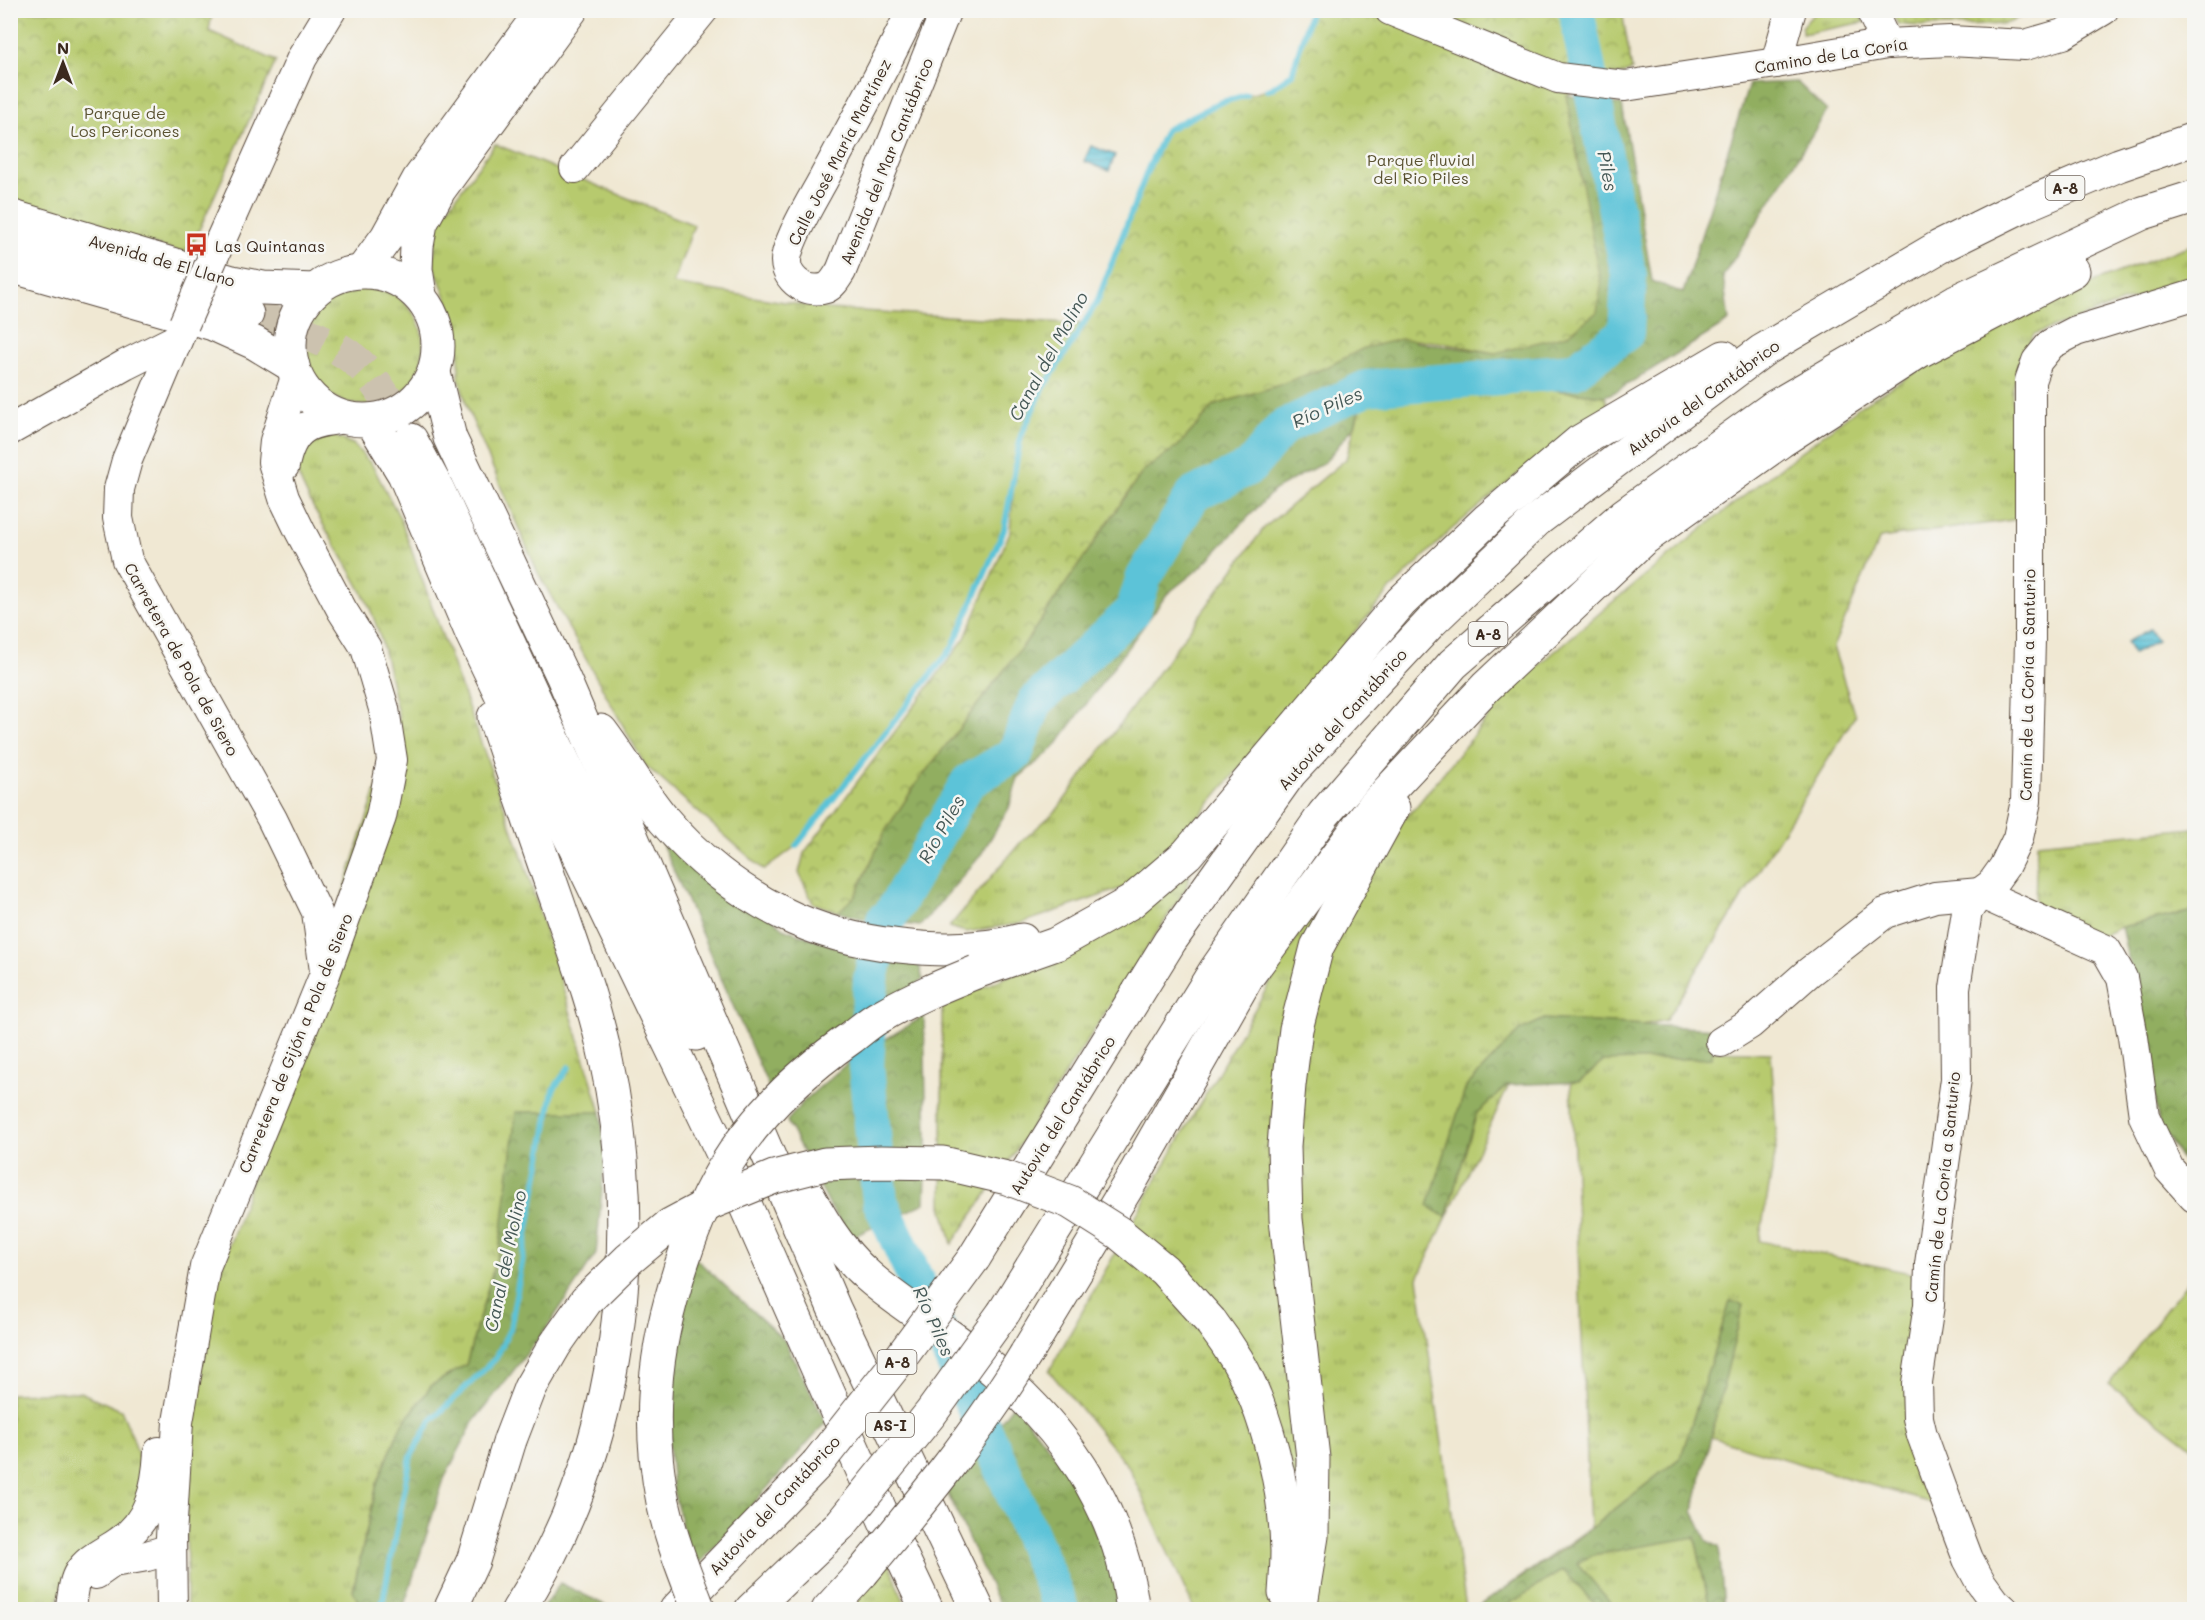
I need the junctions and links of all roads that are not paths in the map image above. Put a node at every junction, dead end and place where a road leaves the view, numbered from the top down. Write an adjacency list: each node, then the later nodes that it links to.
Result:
1 (331, 10): 27 (street, Carretera de Pola de Siero, bridge)
2 (543, 10): 21 (main road)
3 (572, 10): 24 (main road)
4 (703, 10): 14 (street)
5 (912, 10): 22 (street, Calle José María Martínez)
6 (946, 10): 22 (street, Avenida del Mar Cantábrico)
7 (1390, 10): 12 (street, Camino de La Coría)
8 (1791, 10): 12 (street)
9 (1871, 10): 11 (street)
10 (2103, 10): 11 (street, Camino de La Coría)
11 (1887, 44): 12 (street, Camino de La Coría)
12 (1776, 63)
13 (2194, 139): 19 (main road, Autovía del Cantábrico / A-8)
14 (574, 168)
15 (2194, 197): 54 (main road, A-8, bridge)
16 (10, 216): 23 (main road, Avenida de El Llano)
17 (2194, 218): 36 (main road)
18 (10, 242): 26 (main road)
19 (1939, 247): 38 (main road); 52 (main road, Autovía del Cantábrico / A-8, bridge)
20 (10, 266): 28 (main road)
21 (363, 272): 23 (main road); 24 (main road)
22 (807, 288)
23 (315, 290): 28 (main road)
24 (420, 295): 29 (main road)
25 (2194, 295): 37 (street, Camín de La Coría a Santurio)
26 (248, 314)
27 (181, 331): 31 (street); 40 (street, Carretera de Pola de Siero)
28 (294, 372): 30 (main road); 33 (street, Carretera de Gijón a Pola de Siero)
29 (434, 373): 30 (main road); 35 (main road)
30 (359, 419): 33 (street, Carretera de Gijón a Pola de Siero); 34 (main road)
31 (10, 430)
32 (411, 440): 39 (main road)
33 (284, 498): 40 (street, Carretera de Gijón a Pola de Siero)
34 (472, 634): 42 (main road); 51 (main road)
35 (563, 677): 38 (main road); 39 (main road)
36 (1486, 687): 55 (main road, bridge); 61 (main road)
37 (1980, 893): 41 (street); 43 (street); 62 (street, Camín de La Coría a Santurio)
38 (1131, 902): 53 (main road, bridge)
39 (662, 940): 42 (main road); 58 (main road, AS-I); 59 (main road, bridge)
40 (326, 974): 44 (street, Carretera de Gijón a Pola de Siero)
41 (1721, 1042)
42 (721, 1150): 45 (main road, AS-I)
43 (2194, 1197)
44 (205, 1267): 46 (street, Carretera de Gijón a Pola de Siero); 47 (street)
45 (885, 1521): 56 (main road); 57 (main road, AS-I)
46 (171, 1549): 47 (street); 49 (street, Carretera de Gijón a Pola de Siero)
47 (125, 1551): 48 (street); 49 (street)
48 (72, 1602)
49 (171, 1610)
50 (450, 1610): 60 (main road, bridge)
51 (518, 1610)
52 (676, 1610)
53 (699, 1610)
54 (751, 1610)
55 (828, 1610)
56 (919, 1610)
57 (927, 1610)
58 (978, 1610)
59 (1133, 1610)
60 (1283, 1610)
61 (1300, 1610)
62 (2004, 1610)

